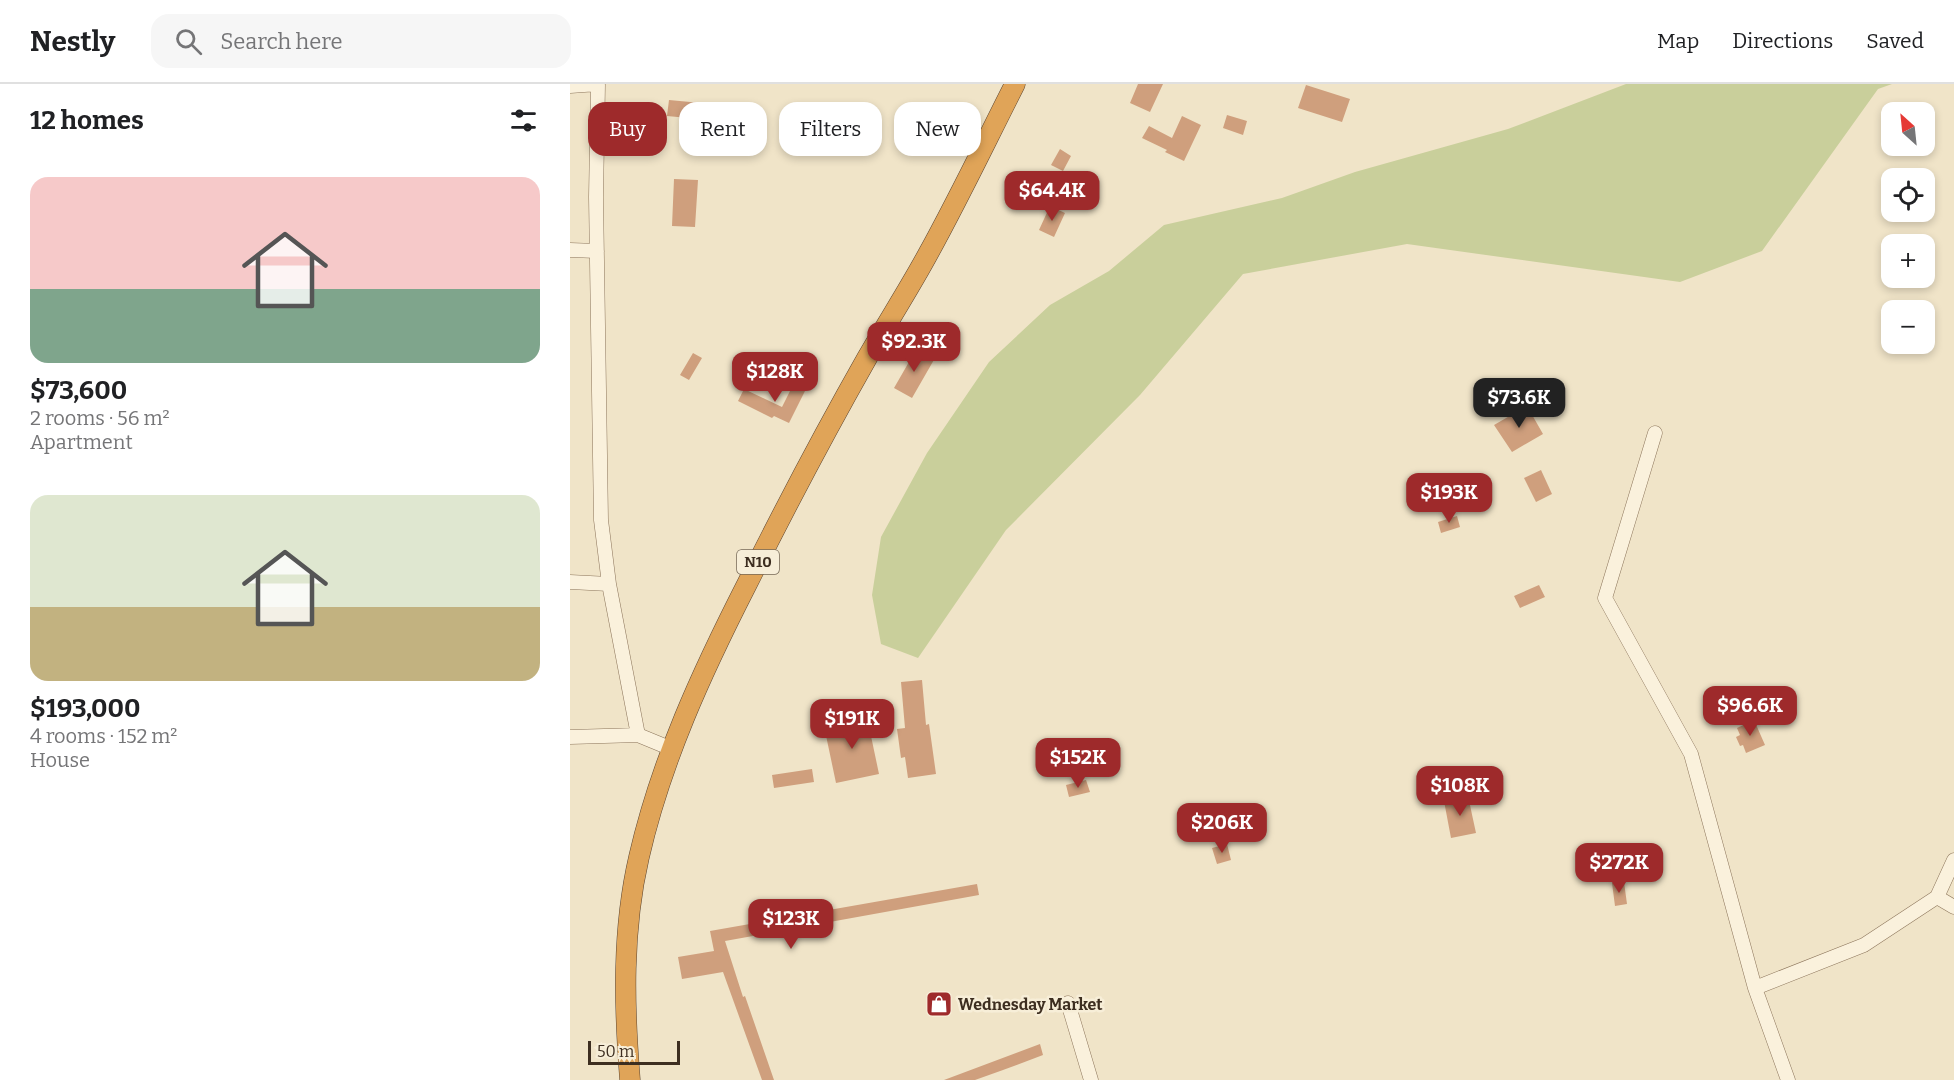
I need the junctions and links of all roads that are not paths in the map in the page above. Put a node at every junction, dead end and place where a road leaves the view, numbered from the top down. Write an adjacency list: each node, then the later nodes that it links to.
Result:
1 (598, 84): 3 (street); 5 (street)
2 (1015, 84): 11 (highway, N10)
3 (570, 86)
4 (570, 250): 5 (street)
5 (597, 250): 8 (street)
6 (1655, 433): 15 (street)
7 (570, 582): 8 (street)
8 (609, 584): 9 (street)
9 (638, 735): 10 (street); 11 (street)
10 (570, 737)
11 (672, 749): 17 (highway, N10)
12 (1954, 860): 13 (street)
13 (1937, 897): 14 (street); 15 (street)
14 (1954, 907)
15 (1755, 988): 19 (street)
16 (1068, 1003): 18 (street)
17 (630, 1080)
18 (1091, 1080)
19 (1788, 1080)

